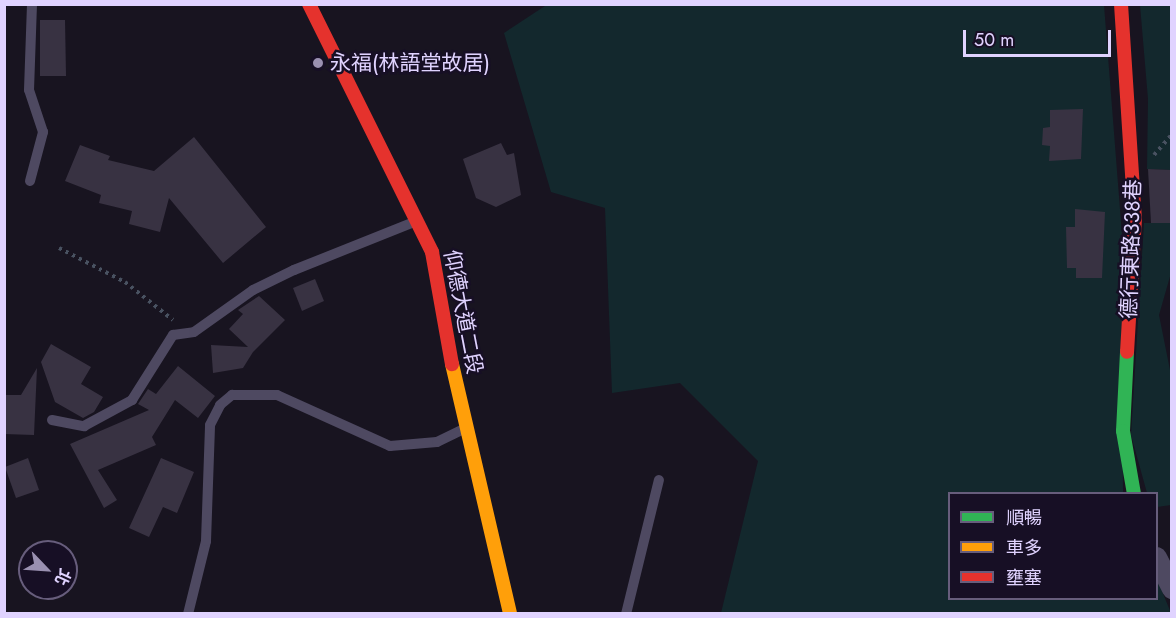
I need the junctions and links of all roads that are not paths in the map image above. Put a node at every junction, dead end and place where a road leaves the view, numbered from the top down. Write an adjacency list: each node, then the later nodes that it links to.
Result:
1 (32, 4): 4 (lane)
2 (309, 4): 5 (main road, 仰德大道二段)
3 (1121, 4): 9 (main road, 德行東路338巷)
4 (30, 181)
5 (417, 221): 6 (lane); 7 (main road, 仰德大道二段)
6 (52, 420)
7 (465, 428): 12 (lane); 13 (main road, 仰德大道二段)
8 (659, 480): 14 (lane)
9 (1134, 492)
10 (1158, 561): 11 (street)
11 (1172, 588)
12 (188, 614)
13 (510, 614)
14 (626, 614)

